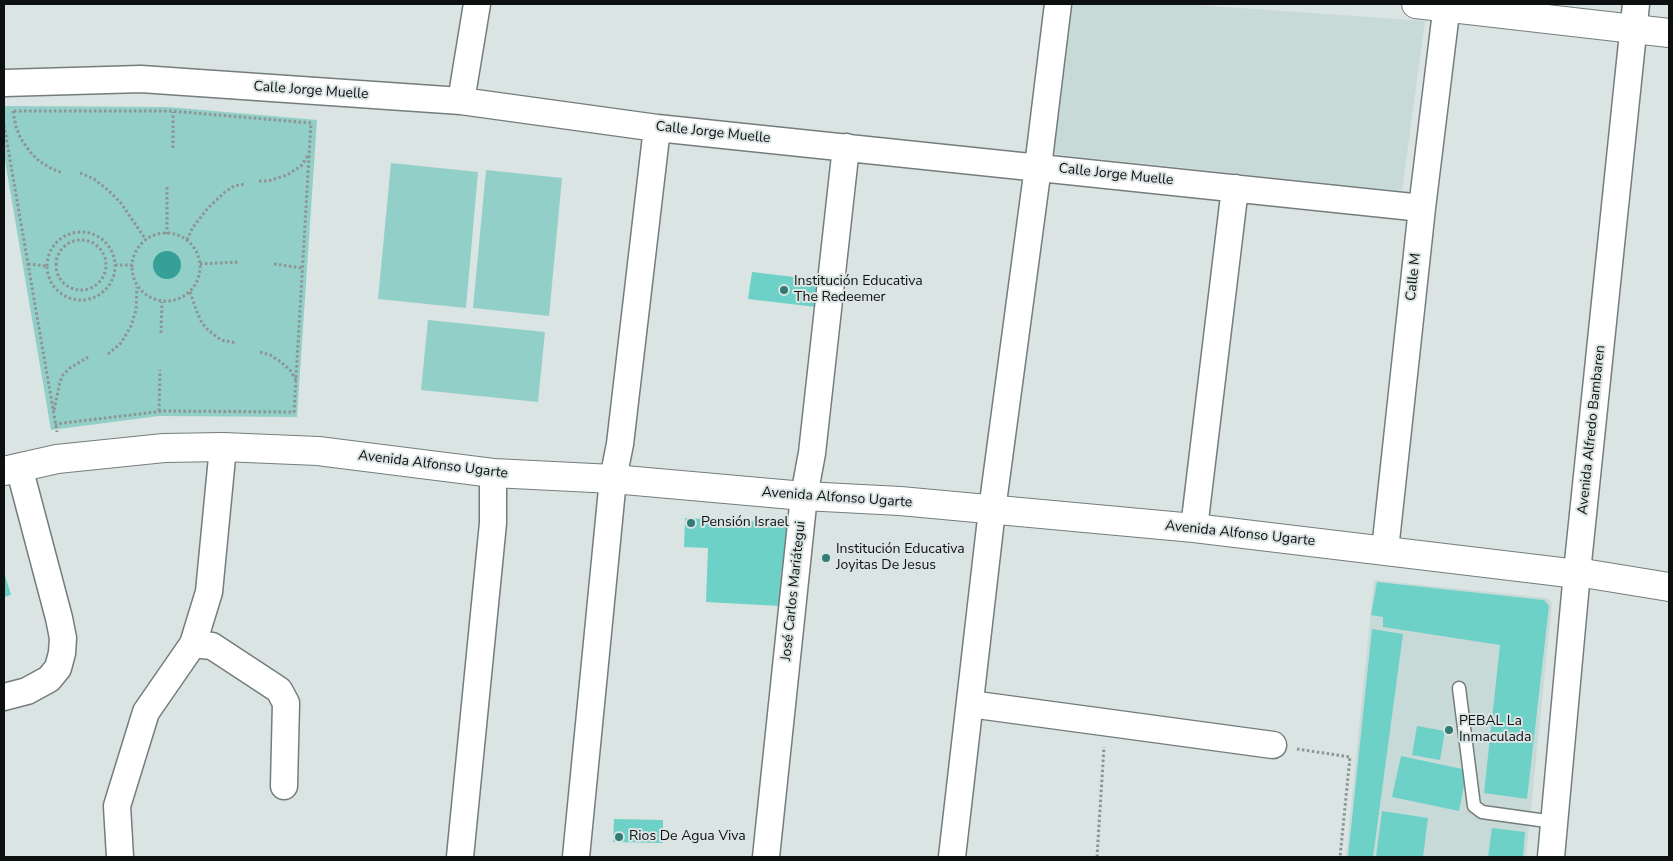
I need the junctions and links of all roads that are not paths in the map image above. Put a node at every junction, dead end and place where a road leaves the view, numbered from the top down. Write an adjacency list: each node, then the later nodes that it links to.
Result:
1 (476, 4): 8 (street)
2 (1058, 4): 11 (street)
3 (1416, 4): 4 (street)
4 (1447, 5): 5 (street); 13 (street, Calle M)
5 (1635, 16): 6 (street); 22 (street, Avenida Alfredo Bambaren)
6 (1669, 32)
7 (4, 83): 8 (street, Calle Jorge Muelle)
8 (461, 101): 9 (street, Calle Jorge Muelle)
9 (657, 128): 10 (street, Calle Jorge Muelle); 17 (street)
10 (846, 146): 11 (street, Calle Jorge Muelle); 18 (street, José Carlos Mariátegui)
11 (1038, 167): 12 (street, Calle Jorge Muelle); 19 (street)
12 (1235, 188): 13 (street, Calle Jorge Muelle); 20 (street)
13 (1422, 208): 21 (street, Calle M)
14 (223, 447): 15 (street, Avenida Alfonso Ugarte); 16 (street, Avenida Alfonso Ugarte); 24 (street)
15 (11, 469): 26 (street)
16 (493, 473): 17 (street, Avenida Alfonso Ugarte); 32 (street)
17 (613, 479): 18 (street, Avenida Alfonso Ugarte); 33 (street)
18 (804, 496): 19 (street, Avenida Alfonso Ugarte); 34 (street, José Carlos Mariátegui)
19 (992, 510): 20 (street, Avenida Alfonso Ugarte); 27 (street)
20 (1194, 528): 21 (street, Avenida Alfonso Ugarte)
21 (1384, 550): 22 (street, Avenida Alfonso Ugarte)
22 (1577, 572): 23 (street, Avenida Alfonso Ugarte); 30 (street, Avenida Alfredo Bambaren)
23 (1669, 586)
24 (193, 644): 29 (street); 31 (street)
25 (1459, 688): 30 (lane)
26 (4, 697)
27 (970, 704): 28 (street); 35 (street)
28 (1272, 745)
29 (284, 786)
30 (1554, 822): 36 (street, Avenida Alfredo Bambaren)
31 (120, 857)
32 (460, 857)
33 (576, 857)
34 (766, 857)
35 (952, 857)
36 (1551, 857)

